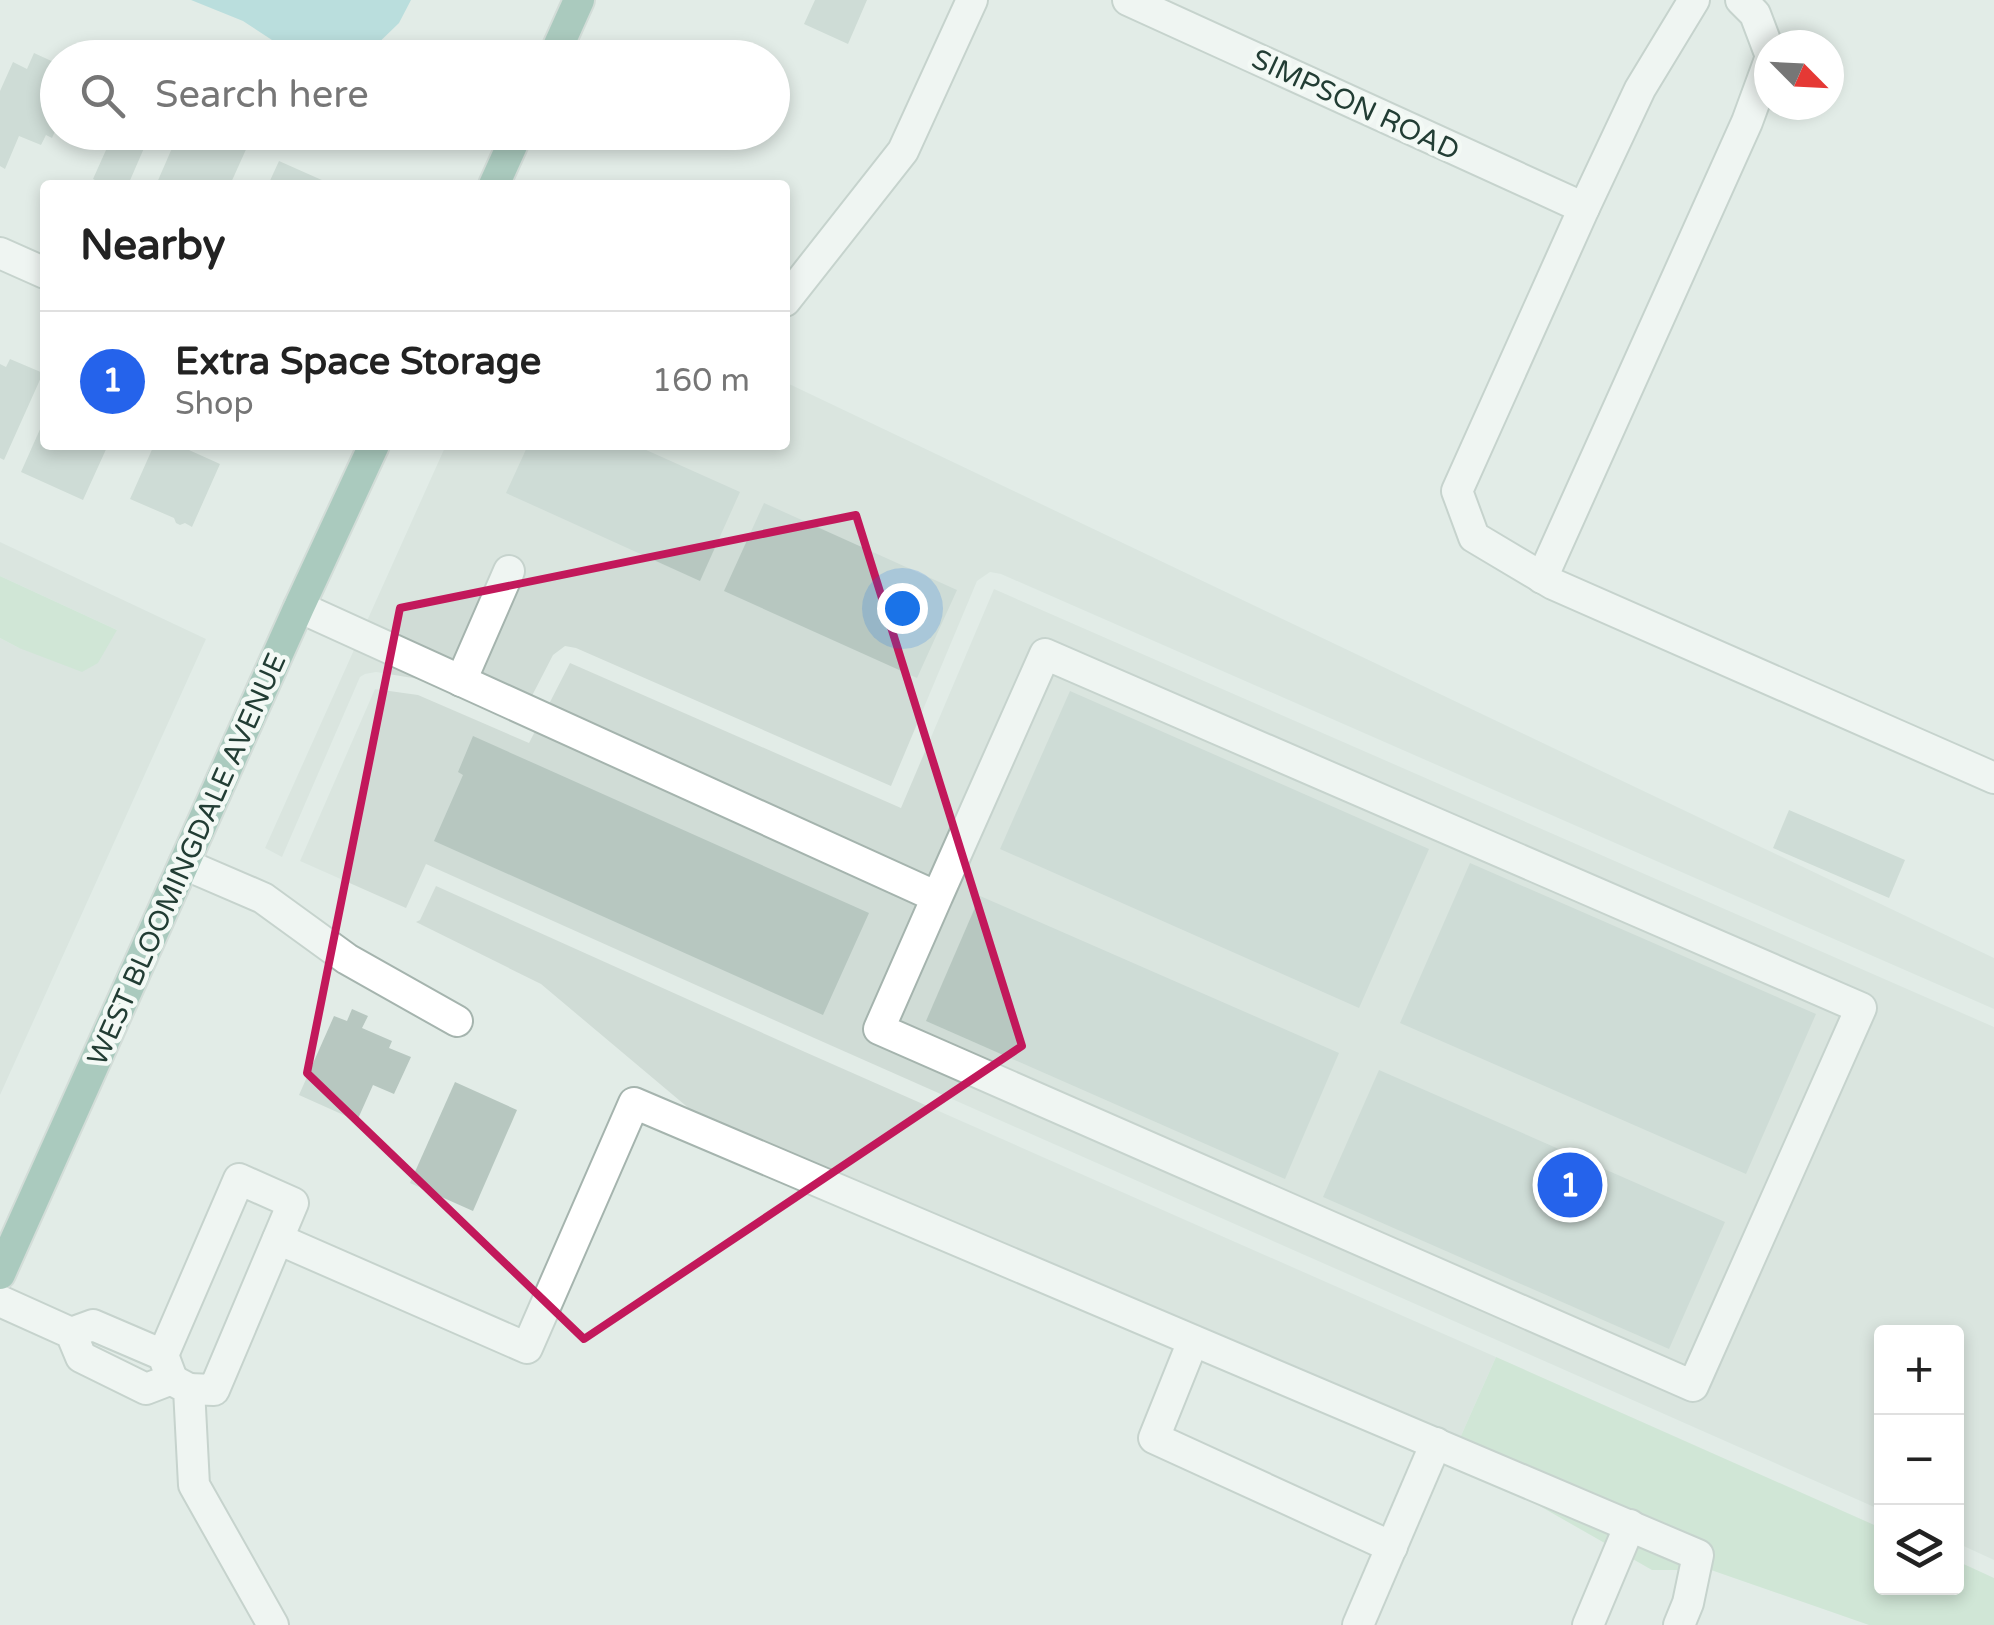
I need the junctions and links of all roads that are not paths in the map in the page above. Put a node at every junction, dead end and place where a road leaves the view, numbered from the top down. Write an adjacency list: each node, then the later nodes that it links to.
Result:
1 (580, 0): 7 (main road)
2 (972, 0): 14 (street)
3 (1128, 0): 11 (street, SIMPSON ROAD)
4 (1694, 0): 11 (street)
5 (1741, 0): 6 (street)
6 (1761, 30)
7 (561, 40)
8 (1754, 103): 17 (street)
9 (510, 150): 10 (main road)
10 (496, 180)
11 (1584, 208): 17 (street)
12 (0, 253): 13 (street)
13 (40, 271)
14 (790, 294)
15 (372, 450): 18 (main road, WEST BLOOMINGDALE AVENUE)
16 (509, 570): 19 (street)
17 (1542, 578): 20 (street)
18 (299, 607): 19 (street); 21 (main road, WEST BLOOMINGDALE AVENUE)
19 (461, 680): 22 (street)
20 (1994, 778)
21 (184, 864): 23 (street); 25 (main road, WEST BLOOMINGDALE AVENUE)
22 (938, 897): 22 (street)
23 (457, 1020)
24 (278, 1239): 27 (street); 28 (street); 28 (street)
25 (0, 1274)
26 (0, 1301): 28 (street)
27 (1193, 1340): 29 (street); 31 (street)
28 (174, 1374): 32 (street)
29 (1436, 1443): 30 (street); 31 (street)
30 (1630, 1526): 34 (street); 35 (street)
31 (1392, 1547): 33 (street)
32 (273, 1625)
33 (1358, 1625)
34 (1588, 1625)
35 (1679, 1625)

